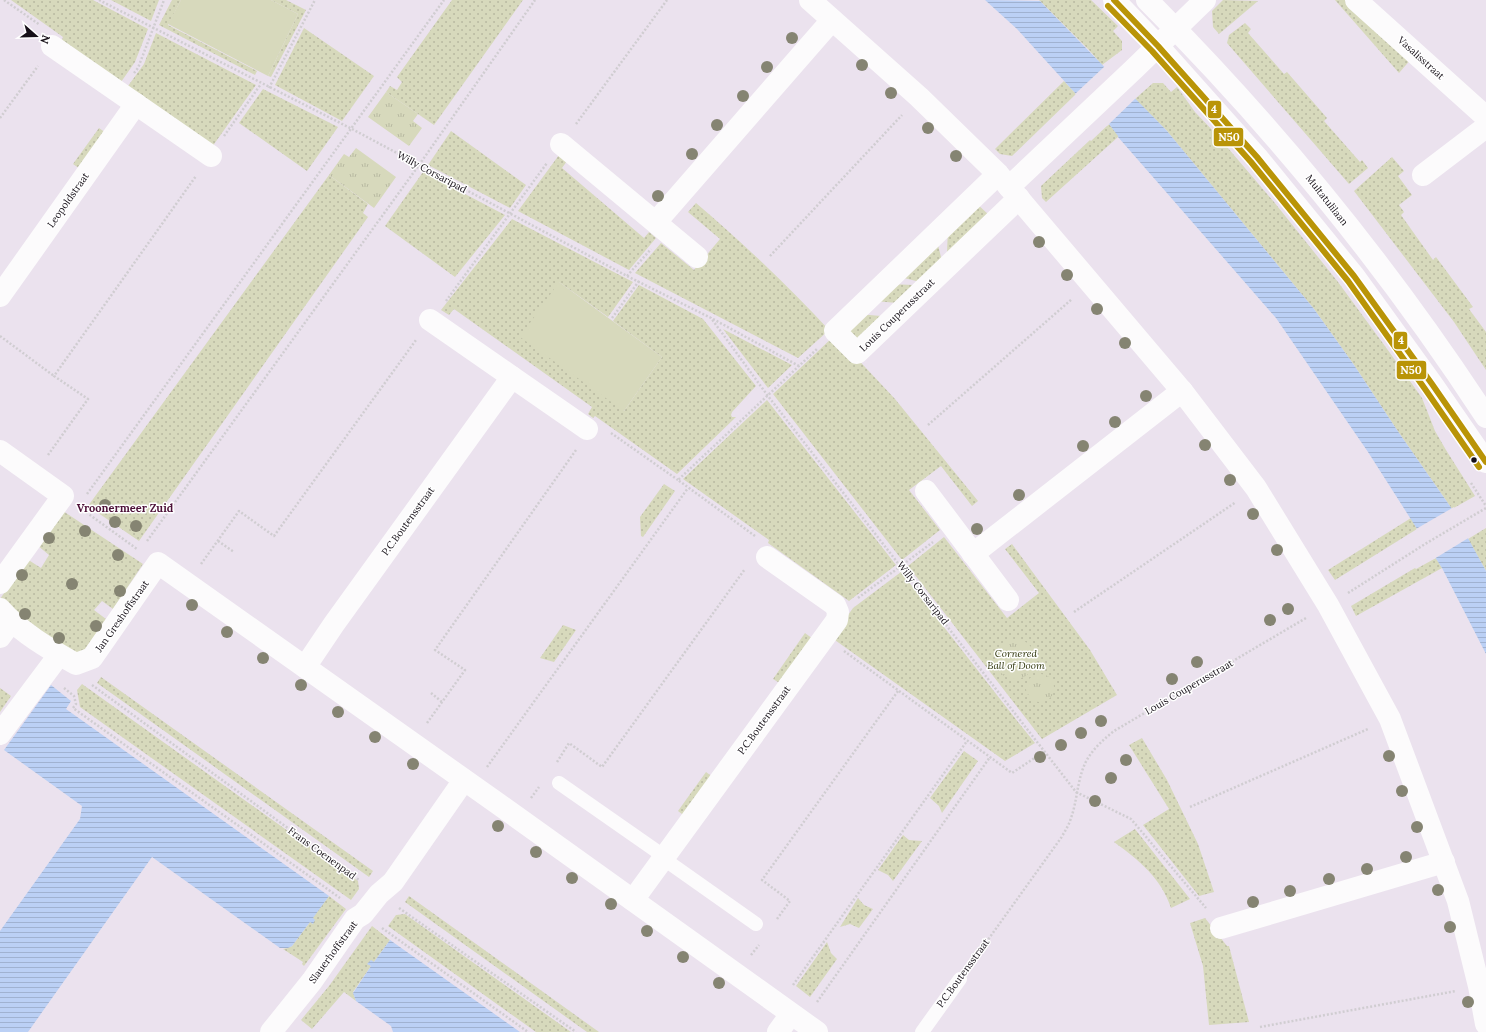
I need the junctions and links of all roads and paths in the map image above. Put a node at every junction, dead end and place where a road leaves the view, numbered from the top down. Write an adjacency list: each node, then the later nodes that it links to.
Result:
1 (4, 0): 15 (path)
2 (99, 0): 13 (path, Willy Corsaripad)
3 (164, 0): 13 (path)
4 (315, 0): 18 (path)
5 (444, 0): 24 (path)
6 (535, 0): 27 (path)
7 (810, 0): 12 (street)
8 (1114, 0): 16 (street)
9 (1147, 0): 14 (street, Multatulilaan)
10 (1205, 0): 14 (street)
11 (1356, 0): 21 (street, Vasalisstraat)
12 (832, 20): 19 (street); 30 (street)
13 (153, 28): 17 (path, Willy Corsaripad); 20 (path)
14 (1175, 28): 16 (street); 47 (street, Multatulilaan)
15 (52, 46): 20 (street); 22 (path)
16 (1158, 46): 29 (street, Louis Couperusstraat); 52 (street)
17 (261, 84): 18 (path, Willy Corsaripad); 26 (path)
18 (269, 88): 24 (path, Willy Corsaripad)
19 (919, 97): 29 (street); 31 (path)
20 (128, 99): 26 (street); 36 (street, Leopoldstraat)
21 (1486, 116)
22 (0, 118)
23 (1486, 127): 28 (street)
24 (352, 129): 27 (path, Willy Corsaripad); 57 (path)
25 (561, 144): 30 (street)
26 (210, 156): 43 (path)
27 (419, 166): 33 (path, Willy Corsaripad); 61 (path)
28 (1423, 175)
29 (1009, 187): 35 (street); 40 (street, Louis Couperusstraat); 40 (street, Louis Couperusstraat)
30 (661, 227): 32 (street); 33 (path)
31 (770, 256)
32 (697, 257)
33 (627, 276): 34 (path, Willy Corsaripad)
34 (639, 281): 37 (path); 38 (path, Willy Corsaripad)
35 (1091, 283): 45 (street); 48 (path)
36 (0, 296)
37 (612, 318)
38 (710, 318): 42 (path, Willy Corsaripad); 46 (path, Willy Corsaripad)
39 (430, 320): 44 (street)
40 (835, 331): 42 (path)
41 (0, 336): 43 (path)
42 (799, 366): 46 (path)
43 (54, 376): 50 (path)
44 (512, 376): 49 (street); 75 (street, P.C.Boutensstraat)
45 (1182, 391): 55 (street); 64 (street)
46 (768, 396): 53 (path); 66 (path, Willy Corsaripad)
47 (1486, 417)
48 (928, 424)
49 (587, 429): 53 (path); 78 (path)
50 (64, 433)
51 (0, 450): 57 (street)
52 (1486, 462)
53 (678, 480): 54 (path)
54 (688, 488): 63 (path); 88 (path)
55 (1256, 488): 69 (street); 71 (path)
56 (926, 492): 59 (street)
57 (70, 501): 61 (path); 67 (street)
58 (1486, 508): 69 (path, Louis Couperusstraat)
59 (952, 527): 64 (street); 66 (path)
60 (218, 541): 62 (path)
61 (140, 551): 65 (path)
62 (234, 552)
63 (763, 554): 70 (street); 86 (path)
64 (973, 554): 68 (street)
65 (158, 563): 74 (street, Jan Greshoffstraat); 75 (street)
66 (901, 566): 70 (path); 84 (path, Willy Corsaripad)
67 (0, 583)
68 (1008, 600)
69 (1328, 605): 80 (street); 90 (path, Louis Couperusstraat)
70 (838, 612): 73 (street, P.C.Boutensstraat)
71 (1074, 612)
72 (4, 622): 74 (street)
73 (824, 637): 76 (path); 93 (street, P.C.Boutensstraat)
74 (68, 660): 81 (street, Jan Greshoffstraat); 95 (path, Frans Coenenpad)
75 (305, 667): 83 (street)
76 (898, 692): 82 (path); 99 (path)
77 (431, 693): 78 (path)
78 (442, 702): 83 (path)
79 (73, 708): 96 (path)
80 (1390, 719): 91 (path); 94 (street)
81 (0, 734)
82 (967, 741): 85 (path); 106 (path)
83 (412, 743): 88 (street)
84 (1045, 751): 85 (path); 90 (path, Willy Corsaripad)
85 (990, 757): 106 (path)
86 (556, 762)
87 (543, 781): 92 (path)
88 (469, 783): 92 (street); 95 (street, Slauerhoffstraat)
89 (559, 783): 93 (lane)
90 (1076, 792): 100 (path); 104 (path, P.C.Boutensstraat)
91 (1190, 807)
92 (517, 818): 97 (street)
93 (664, 857): 97 (street, P.C.Boutensstraat); 98 (lane)
94 (1444, 862): 100 (street); 105 (street)
95 (379, 894): 109 (street, Slauerhoffstraat); 111 (path, Frans Coenenpad)
96 (338, 897)
97 (633, 900): 103 (street)
98 (756, 924)
99 (773, 925)
100 (1221, 928)
101 (397, 938): 110 (path)
102 (759, 944): 103 (path)
103 (737, 975): 106 (street)
104 (960, 979): 113 (lane, P.C.Boutensstraat)
105 (1479, 986): 107 (street); 108 (path)
106 (797, 1018): 112 (street)
107 (1486, 1024)
108 (1260, 1027)
109 (275, 1031)
110 (528, 1032)
111 (576, 1032)
112 (778, 1032)
113 (922, 1032)

